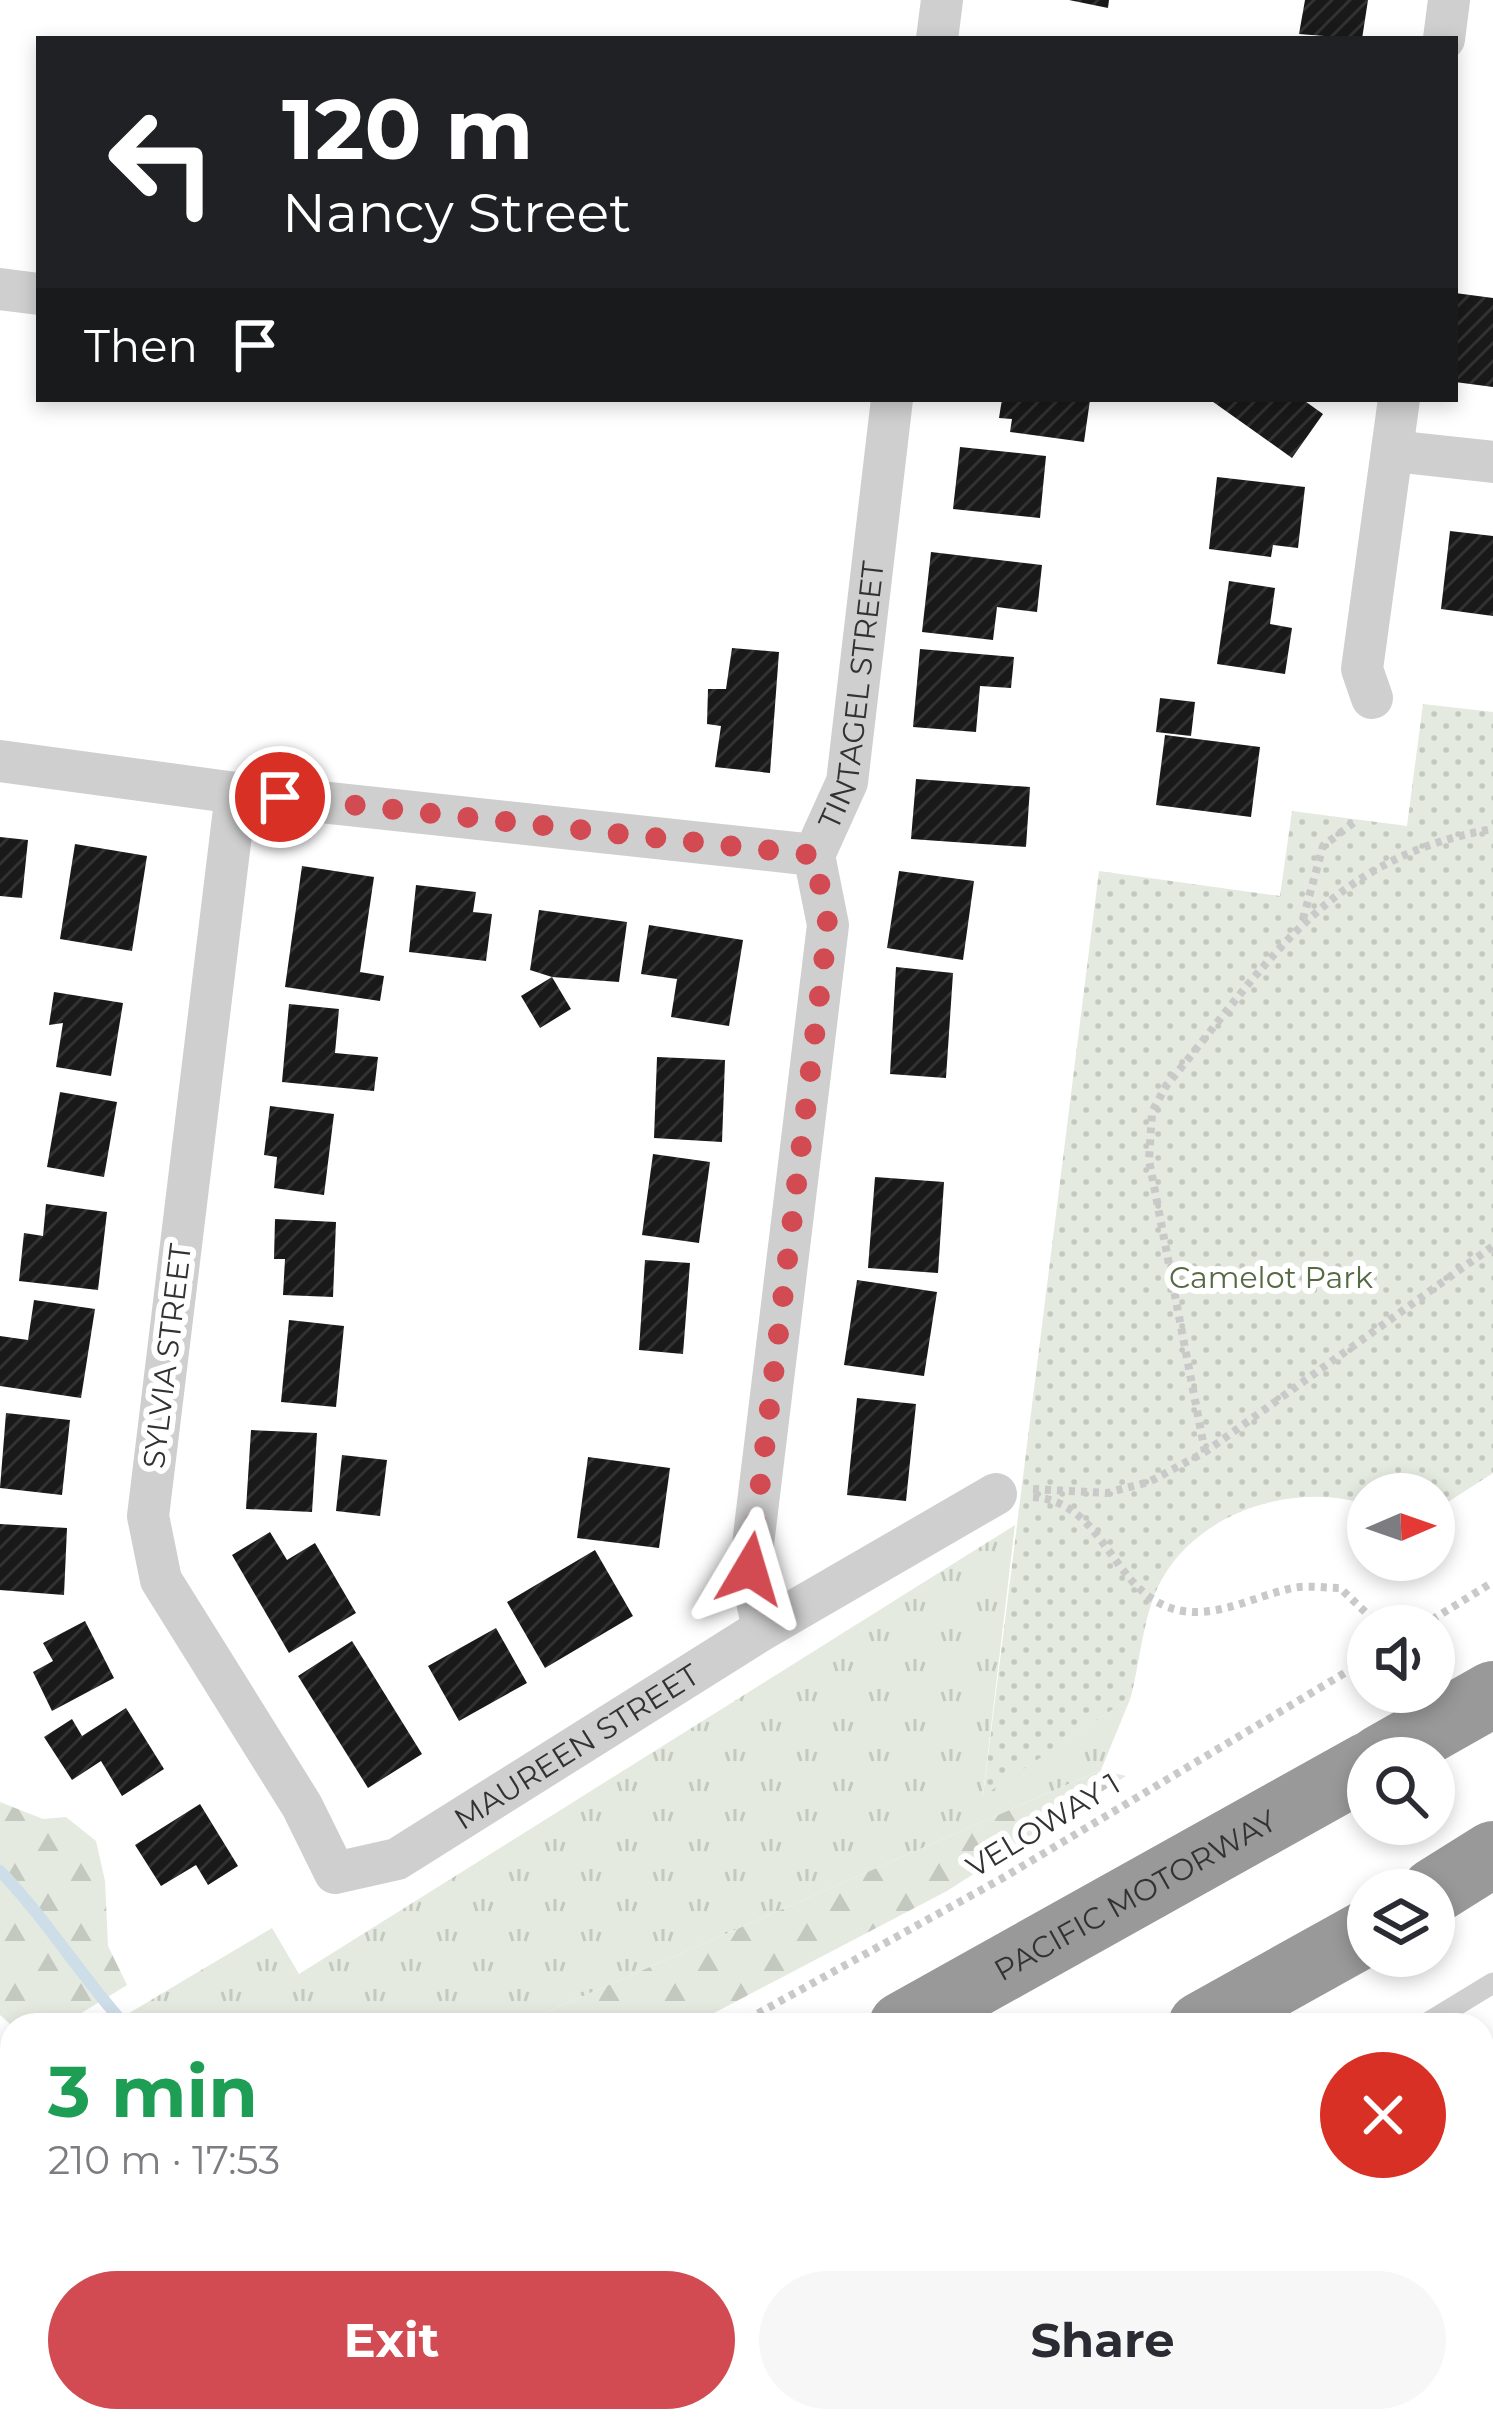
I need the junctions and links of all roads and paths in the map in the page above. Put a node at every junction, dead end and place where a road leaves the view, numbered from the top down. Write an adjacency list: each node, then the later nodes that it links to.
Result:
1 (942, 0): 3 (street)
2 (1449, 0): 4 (street)
3 (937, 36)
4 (1444, 36)
5 (0, 289): 6 (street)
6 (36, 294)
7 (892, 402): 16 (street, TINTAGEL STREET)
8 (1399, 402): 9 (street)
9 (1393, 451): 10 (street); 11 (street)
10 (1493, 462)
11 (1372, 698)
12 (0, 761): 13 (street)
13 (236, 793): 16 (street); 30 (street, SYLVIA STREET)
14 (1357, 820): 17 (path)
15 (1493, 829): 17 (path)
16 (814, 855): 24 (street, TINTAGEL STREET)
17 (1302, 921): 19 (path)
18 (1493, 1246): 19 (path)
19 (1205, 1452): 20 (path)
20 (996, 1494): 22 (path); 24 (street, MAUREEN STREET)
21 (1493, 1582): 23 (path)
22 (1358, 1605)
23 (1455, 1606)
24 (763, 1629): 30 (street, MAUREEN STREET)
25 (1347, 1672): 35 (path, VELOWAY 1)
26 (1493, 1694): 27 (highway)
27 (1417, 1737)
28 (1347, 1777): 36 (highway, PACIFIC MOTORWAY)
29 (1493, 1855): 31 (highway)
30 (335, 1873)
31 (1455, 1878)
32 (1347, 1944): 37 (highway)
33 (1347, 1949): 38 (highway)
34 (1493, 1983): 39 (lane)
35 (759, 2013)
36 (924, 2013)
37 (1223, 2013)
38 (1270, 2013)
39 (1444, 2013)

